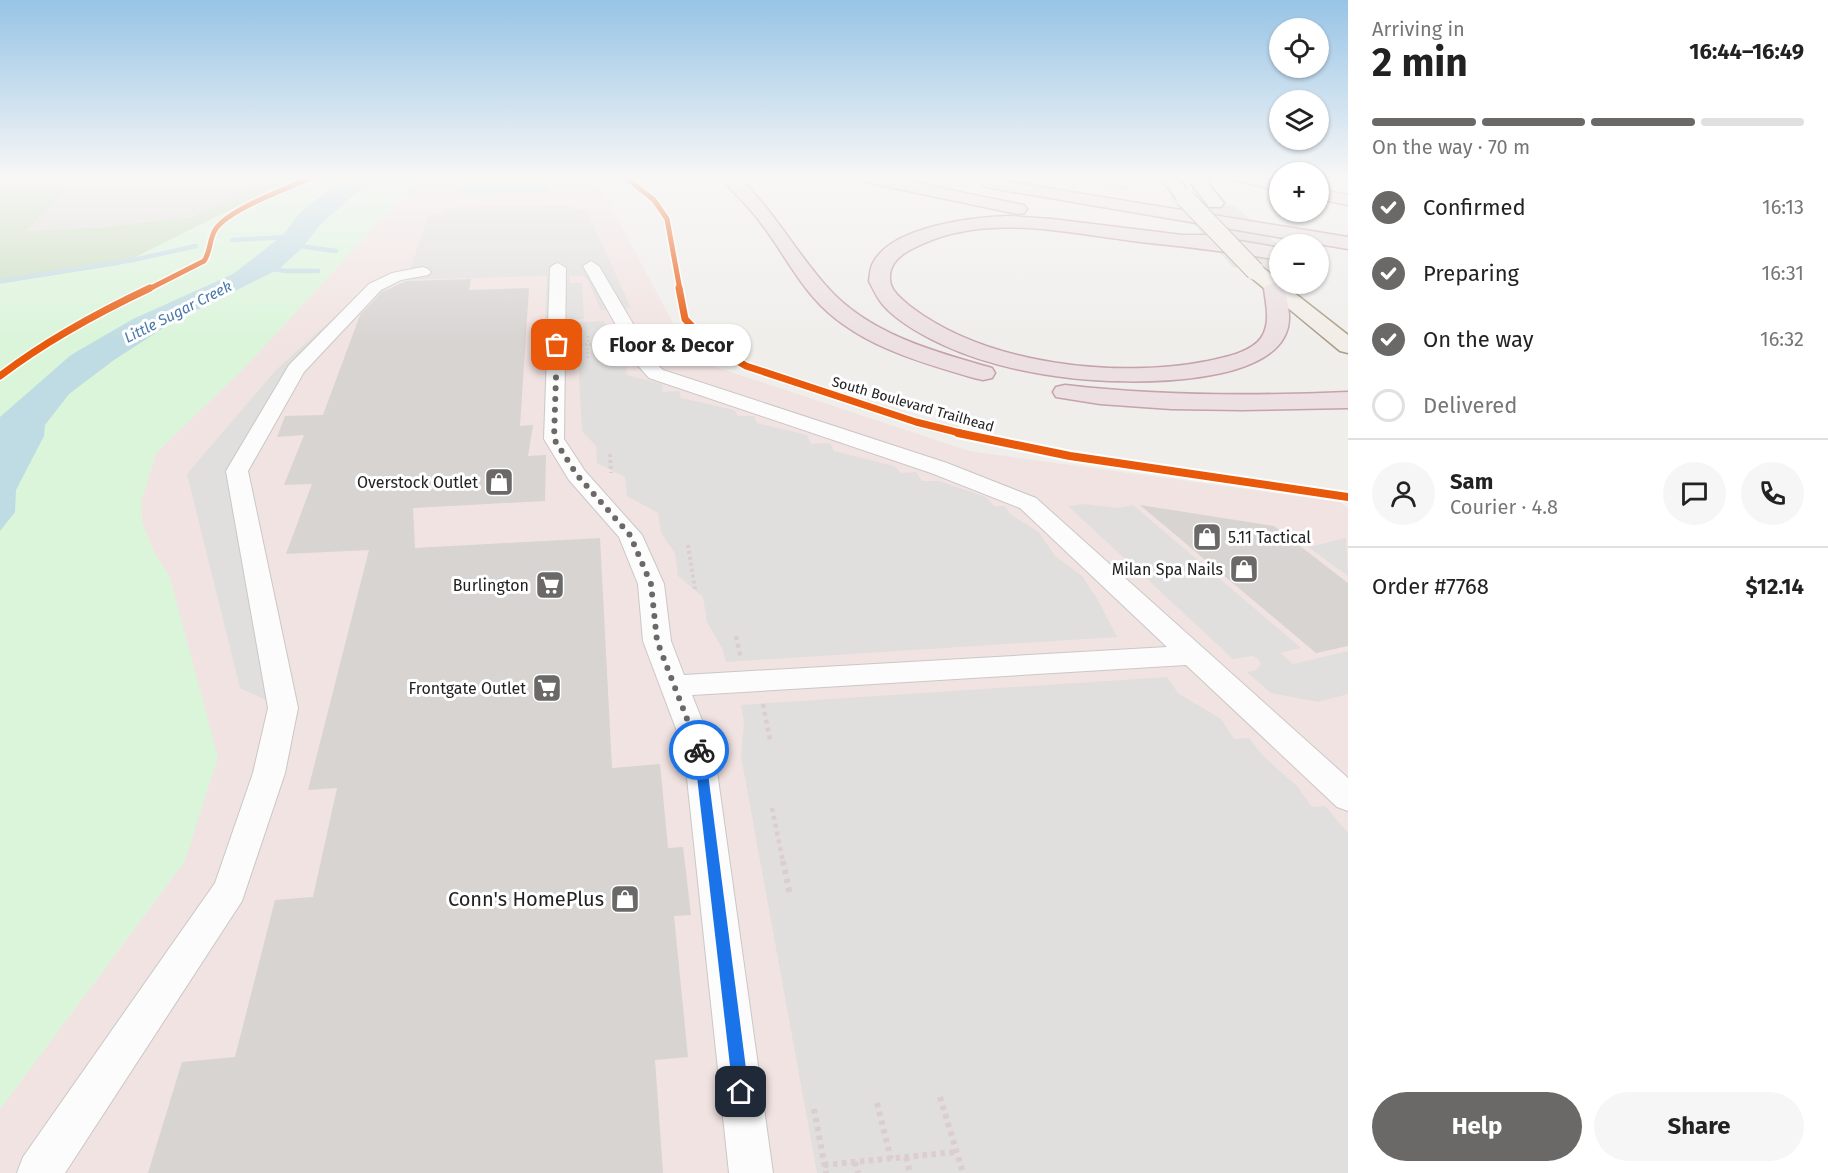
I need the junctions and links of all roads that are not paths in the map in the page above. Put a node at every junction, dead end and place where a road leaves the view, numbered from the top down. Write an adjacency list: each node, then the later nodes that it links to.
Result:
1 (778, 232): 30 (highway)
2 (936, 232): 24 (highway)
3 (1102, 232): 11 (highway)
4 (1165, 232): 11 (highway)
5 (1184, 232): 13 (highway)
6 (1216, 232): 11 (main road, bridge)
7 (1232, 232): 10 (highway)
8 (1245, 232): 17 (main road)
9 (1280, 232): 12 (highway)
10 (1269, 238)
11 (1224, 241): 15 (highway); 23 (main road, bridge)
12 (1348, 243)
13 (1269, 246)
14 (1329, 248): 16 (highway)
15 (1269, 251)
16 (1348, 251)
17 (1269, 254)
18 (1329, 256): 19 (highway)
19 (1348, 259)
20 (591, 266): 32 (lane)
21 (558, 268): 33 (lane)
22 (423, 272): 35 (lane)
23 (1269, 284)
24 (1275, 294)
25 (1280, 294): 28 (main road)
26 (1312, 294): 27 (main road)
27 (1348, 325)
28 (1348, 346)
29 (1348, 400): 30 (highway)
30 (1272, 403): 31 (highway)
31 (1348, 410)
32 (1193, 655): 33 (lane); 34 (lane)
33 (675, 686): 36 (lane)
34 (1348, 798)
35 (39, 1173)
36 (751, 1173)

